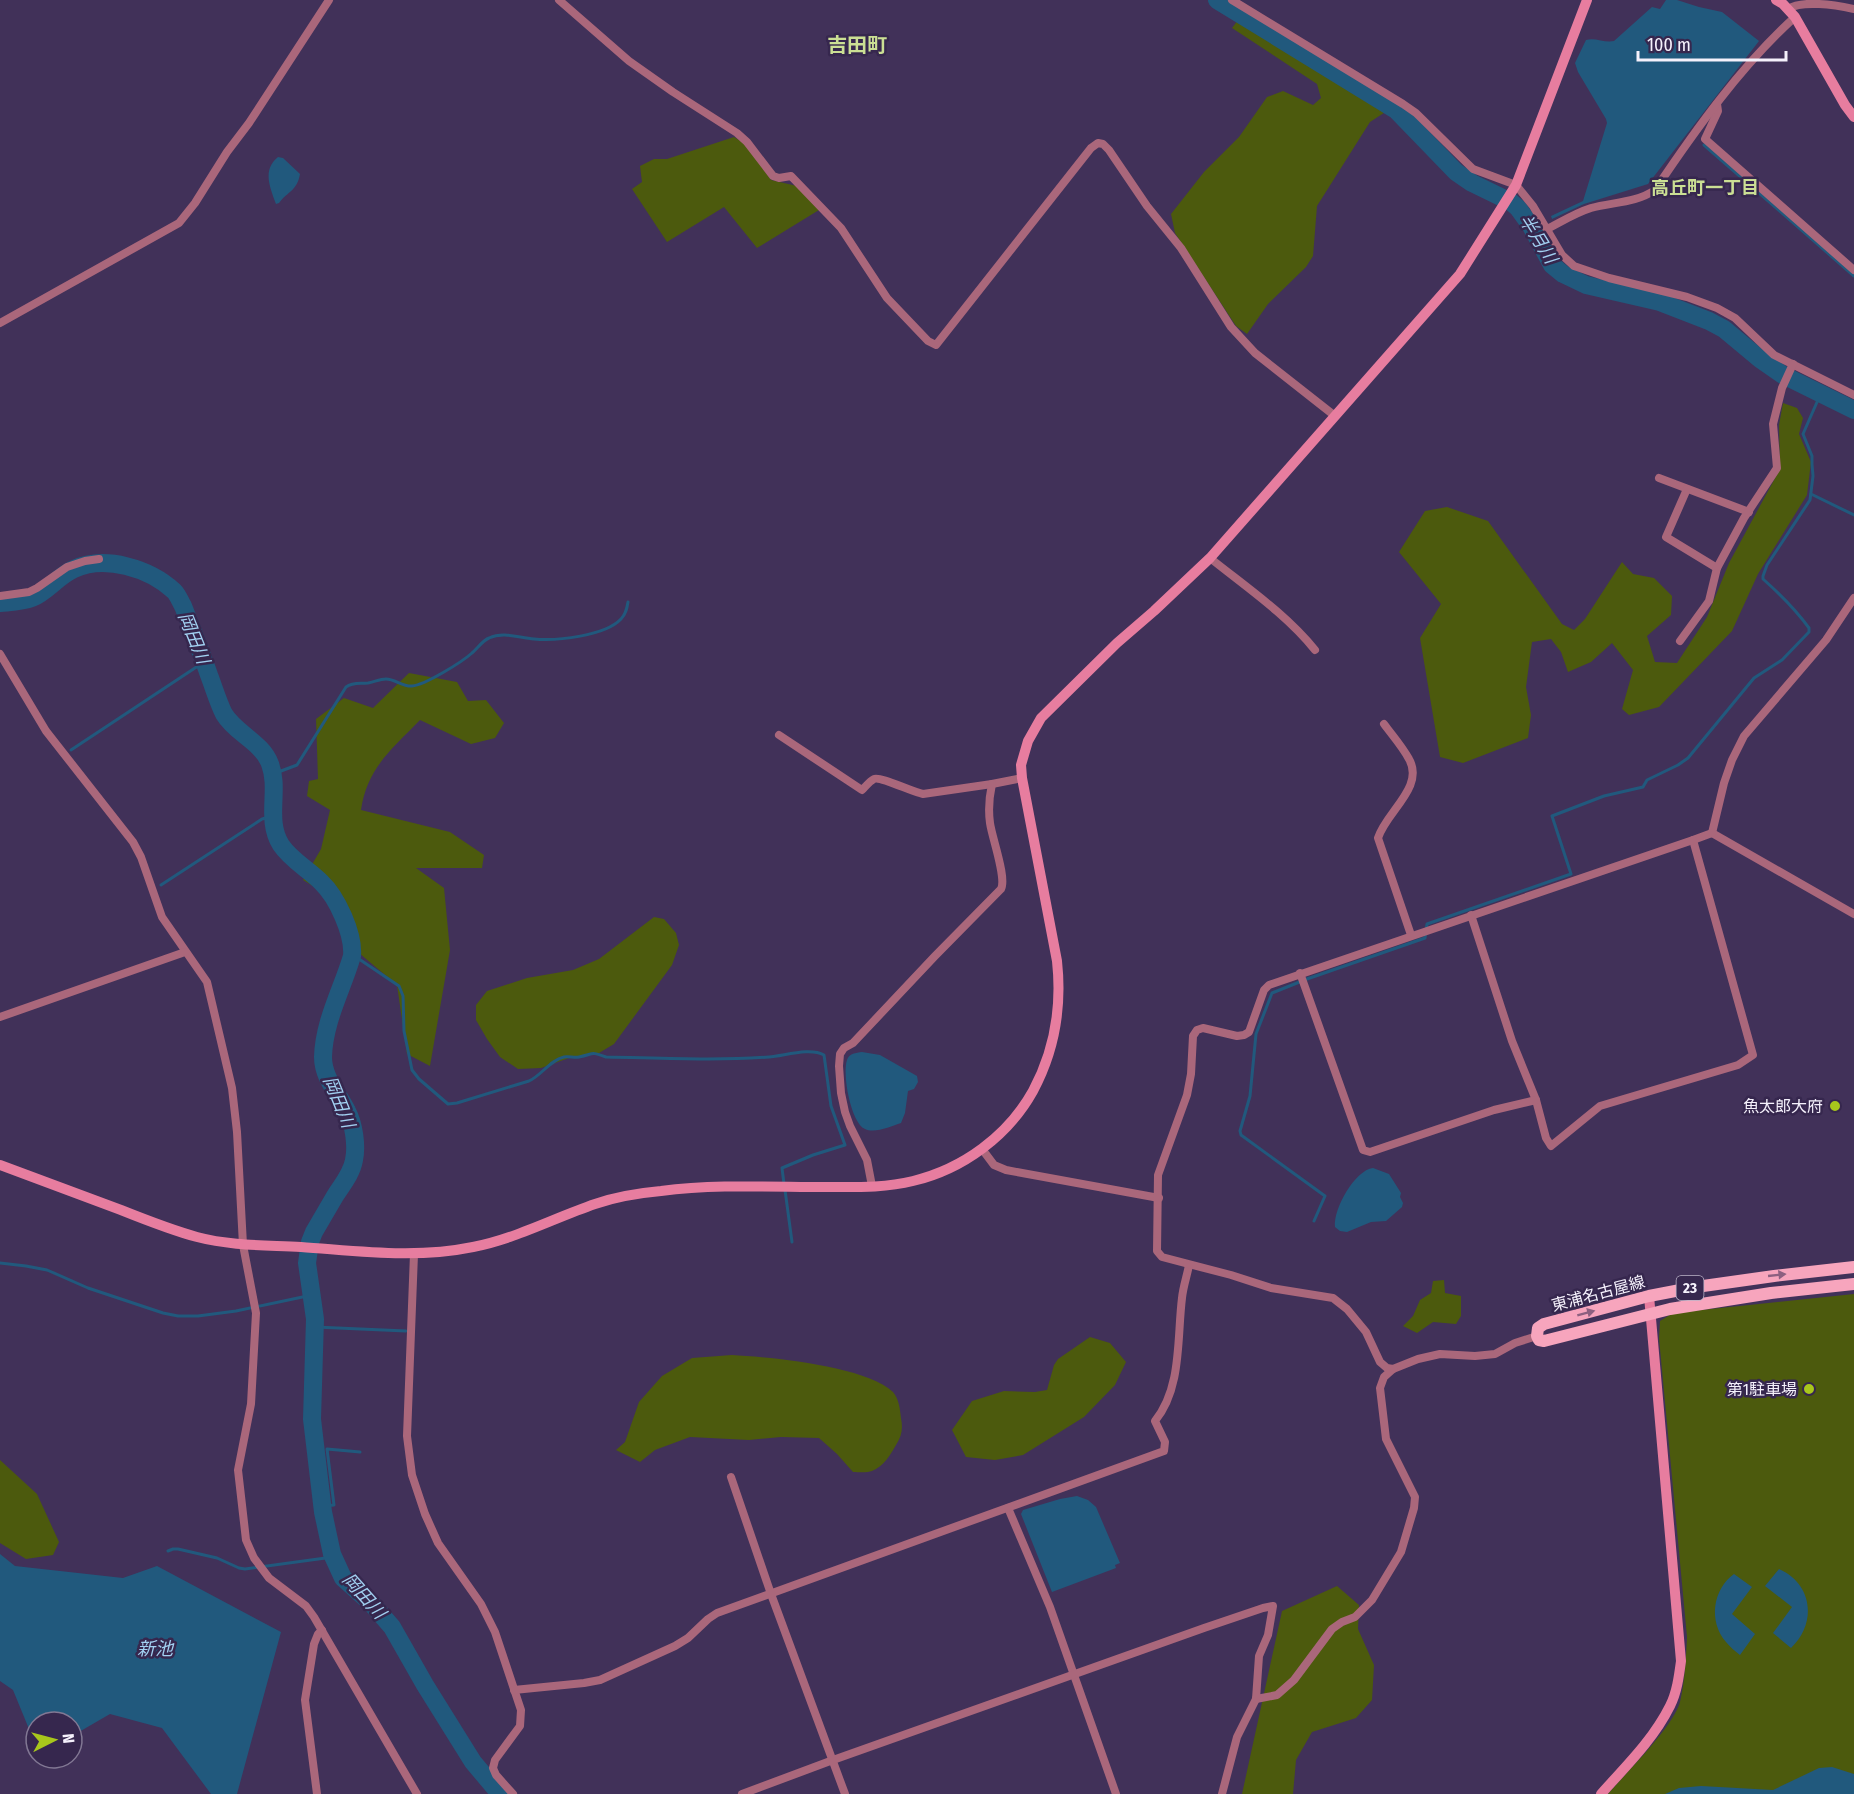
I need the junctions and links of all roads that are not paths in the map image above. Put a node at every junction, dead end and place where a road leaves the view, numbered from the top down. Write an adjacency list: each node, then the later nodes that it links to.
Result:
1 (329, 0): 13 (street)
2 (559, 0): 16 (street)
3 (1232, 0): 10 (street)
4 (1587, 0): 10 (street)
5 (1776, 0): 7 (street)
6 (1849, 5): 7 (street)
7 (1791, 13): 8 (street); 9 (street)
8 (1717, 104): 11 (street); 12 (street)
9 (1854, 117)
10 (1513, 188): 11 (street); 16 (street)
11 (1547, 230): 14 (street)
12 (1854, 270)
13 (0, 323)
14 (1791, 368): 15 (street); 19 (street)
15 (1854, 395)
16 (1335, 416): 20 (street)
17 (1659, 478): 18 (street)
18 (1687, 489): 19 (street); 22 (street)
19 (1749, 512): 22 (street)
20 (1210, 558): 26 (street); 30 (street)
21 (99, 559): 23 (street)
22 (1717, 568): 25 (street)
23 (0, 596)
24 (1854, 598): 32 (street)
25 (1680, 641)
26 (1315, 650)
27 (0, 654): 37 (street)
28 (1384, 724): 36 (street)
29 (779, 735): 31 (street)
30 (1022, 778): 31 (street); 41 (street)
31 (992, 784): 43 (street)
32 (1712, 833): 33 (street); 34 (street)
33 (1693, 840): 35 (street); 40 (street)
34 (1854, 914)
35 (1471, 915): 36 (street); 40 (street)
36 (1411, 935): 38 (street)
37 (185, 952): 39 (street); 45 (street)
38 (1300, 973): 40 (street); 44 (street)
39 (0, 1017)
40 (1536, 1100)
41 (982, 1149): 43 (street); 44 (street)
42 (0, 1165): 45 (street)
43 (872, 1186): 46 (street)
44 (1159, 1198): 47 (street)
45 (243, 1245): 46 (street); 57 (street)
46 (414, 1254): 59 (street)
47 (1189, 1265): 53 (street); 55 (street)
48 (1854, 1267): 50 (main road, 東浦名古屋線 / 23, one-way to 48)
49 (1854, 1284): 51 (main road, 東浦名古屋線 / 23)
50 (1649, 1296): 51 (street); 52 (main road, 東浦名古屋線 / 23, one-way to 50)
51 (1651, 1313): 52 (main road, 東浦名古屋線 / 23); 69 (street)
52 (1537, 1336): 53 (street)
53 (1393, 1369): 60 (street)
54 (730, 1477): 56 (street)
55 (1008, 1508): 56 (street); 58 (street)
56 (771, 1594): 59 (street); 61 (street)
57 (322, 1630): 62 (street); 63 (street)
58 (1074, 1676): 60 (street); 61 (street); 67 (street)
59 (514, 1690): 64 (street)
60 (1256, 1699): 68 (street)
61 (833, 1760): 65 (street); 66 (street)
62 (317, 1794)
63 (417, 1794)
64 (513, 1794)
65 (742, 1794)
66 (845, 1794)
67 (1116, 1794)
68 (1222, 1794)
69 (1601, 1794)

